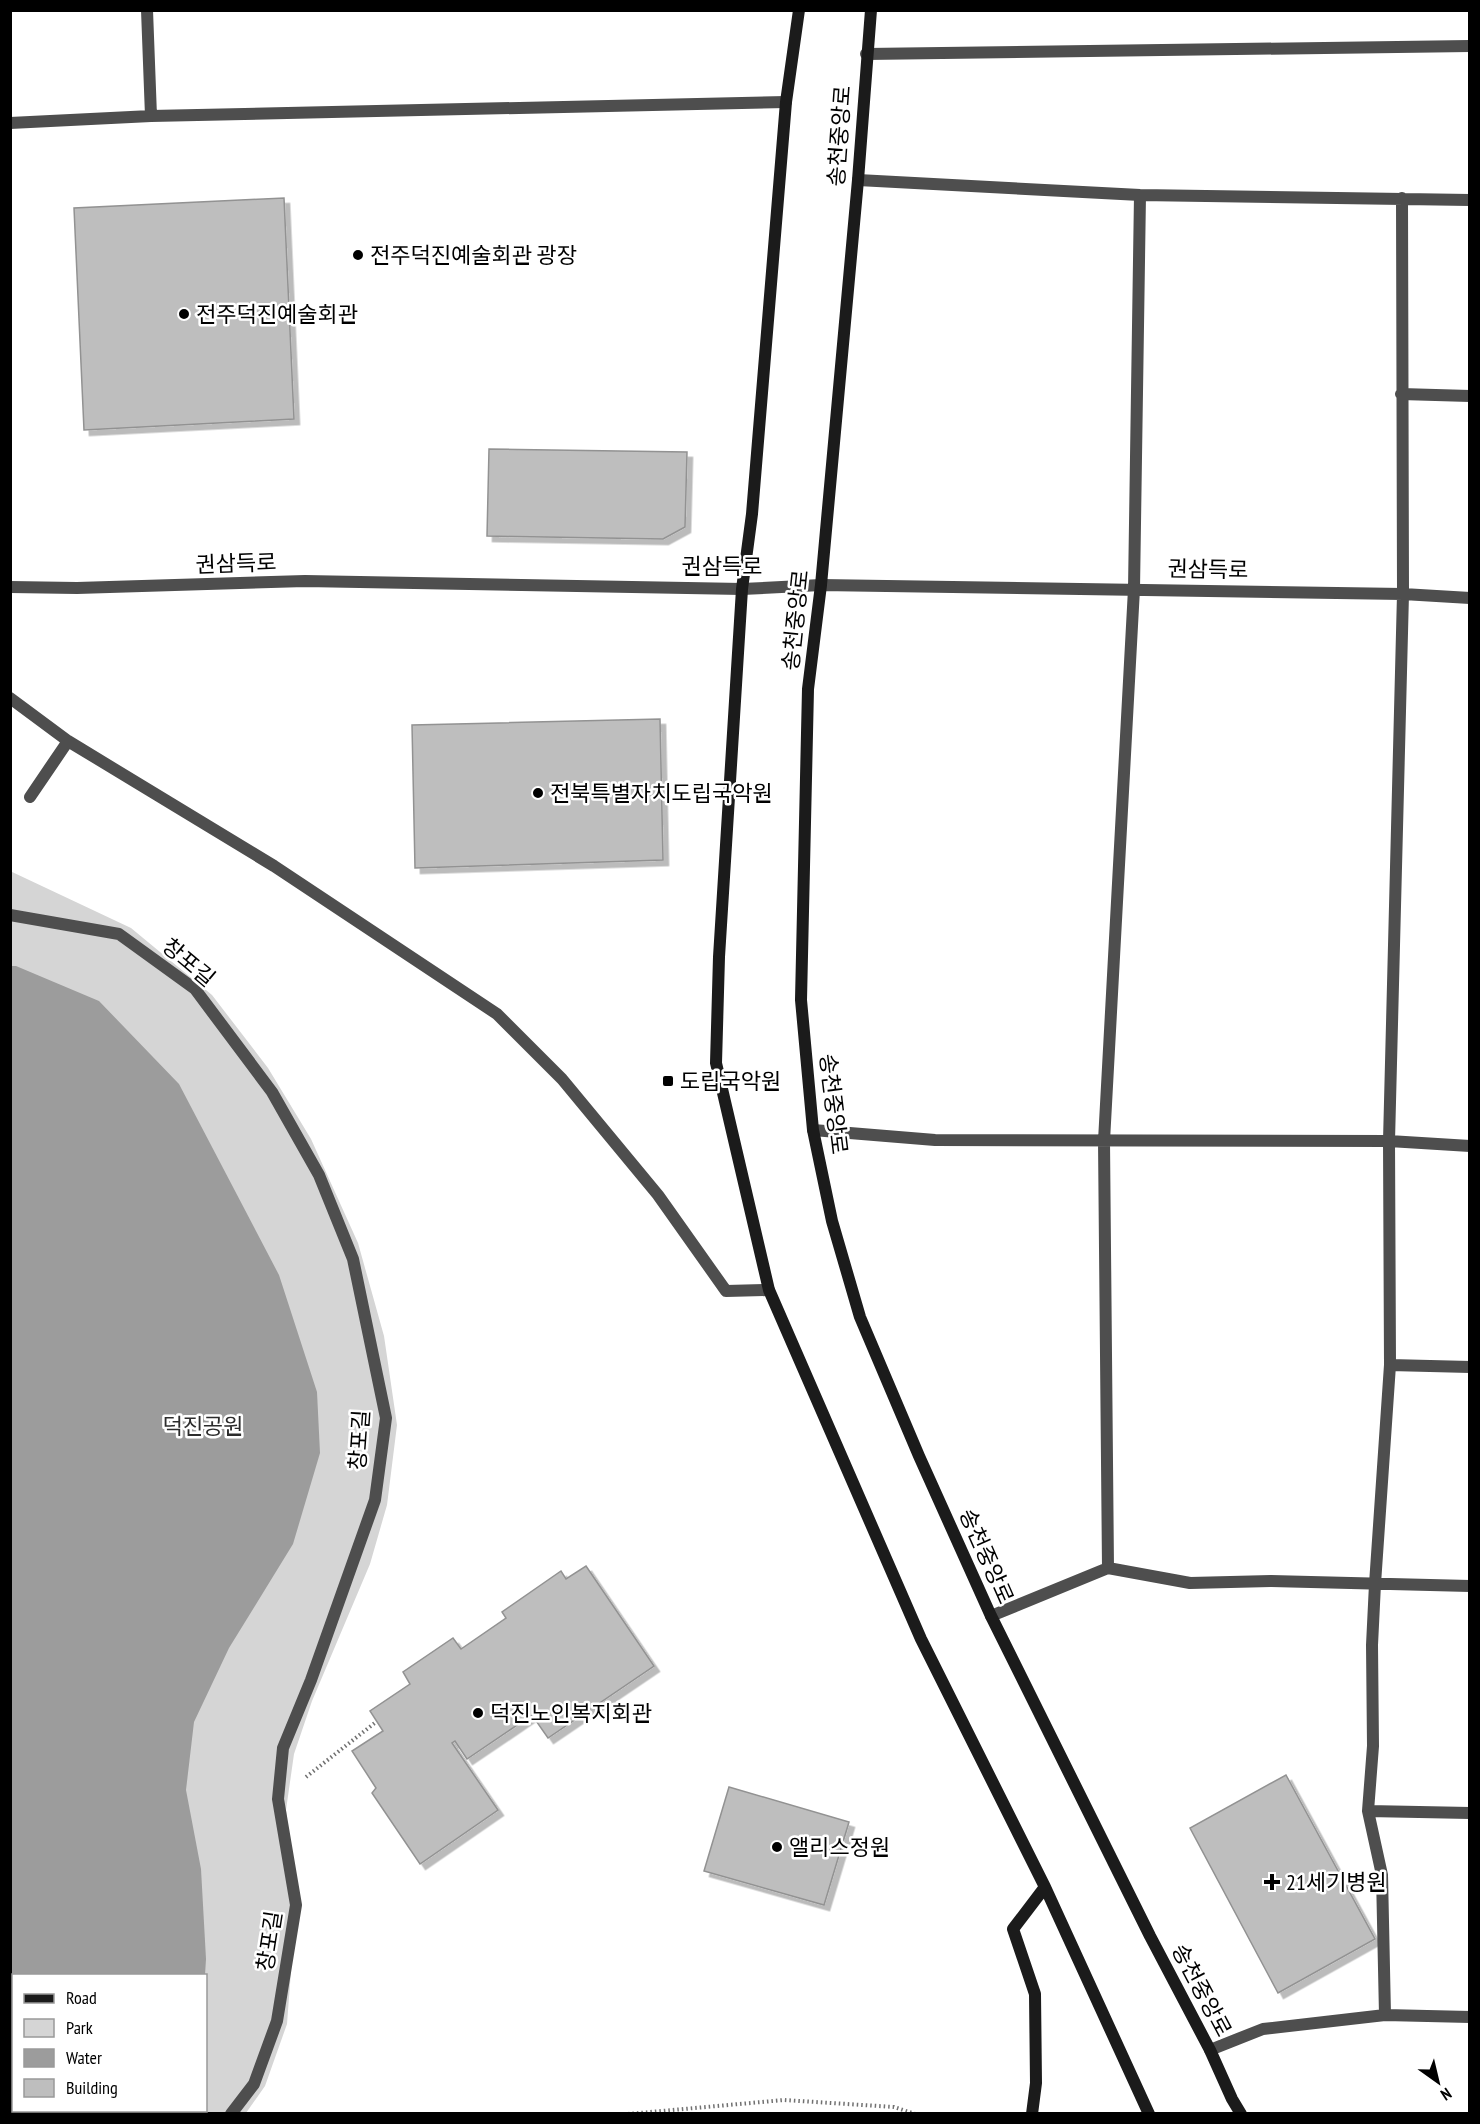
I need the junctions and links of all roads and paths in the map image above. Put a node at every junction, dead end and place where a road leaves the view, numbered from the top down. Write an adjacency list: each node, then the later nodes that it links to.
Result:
1 (147, 10): 7 (street)
2 (799, 10): 6 (street)
3 (871, 10): 5 (street, 송천중앙로)
4 (1470, 46): 5 (street)
5 (866, 54): 9 (street, 송천중앙로)
6 (786, 102): 7 (street); 17 (street)
7 (151, 116): 8 (street)
8 (10, 123)
9 (858, 180): 10 (street); 15 (street, 송천중앙로)
10 (1140, 195): 11 (street); 18 (street)
11 (1402, 198): 12 (street); 13 (street)
12 (1470, 200)
13 (1401, 394): 14 (street); 19 (street)
14 (1470, 396)
15 (821, 585): 17 (street, 권삼득로); 18 (street, 권삼득로); 25 (street, 송천중앙로)
16 (10, 587): 17 (street, 권삼득로)
17 (742, 589): 29 (street)
18 (1134, 589): 19 (street, 권삼득로); 26 (street)
19 (1403, 594): 20 (street, 권삼득로); 27 (street)
20 (1470, 598)
21 (10, 698): 22 (street)
22 (68, 741): 23 (street); 29 (street)
23 (30, 797)
24 (10, 915): 37 (street, 창포길)
25 (813, 1130): 26 (street); 35 (street, 송천중앙로)
26 (1104, 1141): 27 (street); 32 (street)
27 (1389, 1142): 28 (street); 30 (street)
28 (1470, 1146)
29 (769, 1290): 40 (street)
30 (1390, 1365): 31 (street); 33 (street)
31 (1470, 1367)
32 (1108, 1569): 33 (street); 35 (street)
33 (1375, 1584): 34 (street); 38 (street)
34 (1470, 1586)
35 (991, 1616): 43 (street, 송천중앙로)
36 (376, 1722): 37 (path)
37 (278, 1799): 45 (street, 창포길)
38 (1368, 1811): 39 (street); 41 (street)
39 (1470, 1813)
40 (1045, 1887): 48 (street); 49 (street)
41 (1385, 2015): 42 (street); 43 (street)
42 (1470, 2017)
43 (1210, 2050): 44 (street, 송천중앙로)
44 (1232, 2099): 50 (street); 51 (street, 송천중앙로)
45 (231, 2114)
46 (628, 2114): 47 (path)
47 (915, 2114)
48 (1032, 2114)
49 (1149, 2114)
50 (1230, 2114)
51 (1241, 2114)

